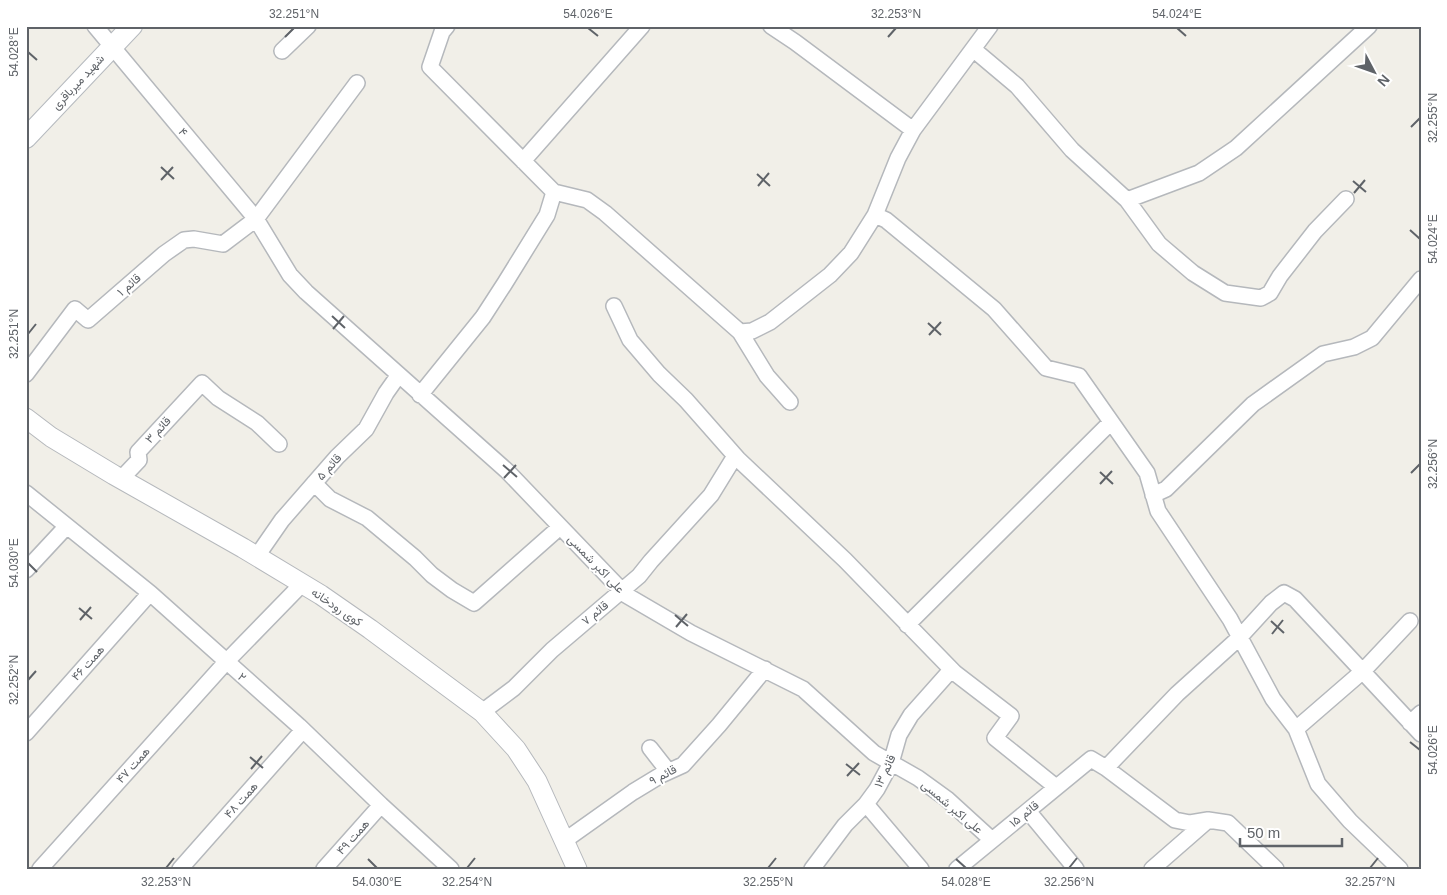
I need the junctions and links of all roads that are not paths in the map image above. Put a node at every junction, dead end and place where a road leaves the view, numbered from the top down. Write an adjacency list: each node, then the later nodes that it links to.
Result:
1 (95, 26): 9 (street, ۴)
2 (132, 26): 9 (main road, شهید میرباقری)
3 (447, 26): 15 (street)
4 (642, 26): 15 (street)
5 (771, 26): 13 (street)
6 (990, 26): 10 (street)
7 (1369, 26): 17 (street)
8 (302, 28): 11 (street)
9 (111, 46): 14 (main road, شهید میرباقری); 20 (street, ۴)
10 (973, 49): 13 (street); 17 (street)
11 (282, 51)
12 (357, 83): 20 (street)
13 (913, 130): 19 (street)
14 (26, 138)
15 (524, 161): 16 (street)
16 (554, 192): 23 (street); 26 (street)
17 (1127, 200): 18 (street)
18 (1346, 200)
19 (875, 215): 23 (street); 29 (street)
20 (256, 218): 24 (street, قائم ۱); 25 (street, علی اکبر شمسی)
21 (1421, 279): 35 (street)
22 (614, 306): 31 (street)
23 (740, 332): 27 (street)
24 (26, 374)
25 (398, 376): 26 (street, علی اکبر شمسی); 33 (street, قائم ۵)
26 (420, 395): 37 (street, علی اکبر شمسی)
27 (790, 402)
28 (26, 418): 32 (street, کوی رودخانه)
29 (1111, 422): 35 (street); 44 (street)
30 (279, 444): 32 (street, قائم ۳)
31 (735, 456): 41 (street, قائم ۷); 44 (street)
32 (121, 479): 38 (street, کوی رودخانه)
33 (314, 483): 37 (street); 38 (street, قائم ۵)
34 (26, 494): 36 (street, ۲)
35 (1153, 496): 45 (street)
36 (66, 527): 39 (street); 42 (street, ۲)
37 (560, 527): 41 (street, علی اکبر شمسی)
38 (257, 556): 40 (street, کوی رودخانه)
39 (26, 570)
40 (302, 584): 46 (street, همت ۴۷); 50 (street, کوی رودخانه)
41 (622, 592): 47 (street, علی اکبر شمسی); 50 (street, قائم ۷)
42 (150, 593): 46 (street, ۲); 54 (street, همت ۴۶)
43 (1410, 621): 49 (street)
44 (907, 625): 48 (street)
45 (1239, 638): 49 (street); 52 (street); 58 (street)
46 (226, 662): 53 (street, ۲); 67 (street, همت ۴۷)
47 (765, 669): 57 (street, علی اکبر شمسی); 59 (street, قائم ۹)
48 (951, 670): 57 (street, قائم ۱۳); 60 (street)
49 (1363, 671): 51 (street); 52 (street)
50 (482, 712): 66 (street, کوی رودخانه)
51 (1415, 718): 55 (street)
52 (1296, 729): 78 (street)
53 (303, 730): 62 (street, ۲); 68 (street, همت ۴۸)
54 (26, 733)
55 (1421, 734)
56 (650, 748): 59 (street)
57 (891, 763): 61 (street, قائم ۱۳); 65 (street, علی اکبر شمسی)
58 (1106, 768): 60 (street, قائم ۱۵); 64 (street)
59 (668, 771): 66 (street, قائم ۹)
60 (1056, 787): 63 (street, قائم ۱۵)
61 (866, 804): 72 (street, قائم ۱۳); 73 (street)
62 (381, 806): 69 (street, همت ۴۹); 70 (street, ۲)
63 (1028, 811): 65 (street, قائم ۱۵); 75 (street)
64 (1208, 820): 76 (street); 77 (street)
65 (992, 840): 74 (street, قائم ۱۵)
66 (564, 841): 71 (street, کوی رودخانه)
67 (40, 869)
68 (180, 869)
69 (324, 869)
70 (451, 869)
71 (577, 869)
72 (812, 869)
73 (921, 869)
74 (957, 869)
75 (1076, 869)
76 (1152, 869)
77 (1276, 869)
78 (1400, 869)

